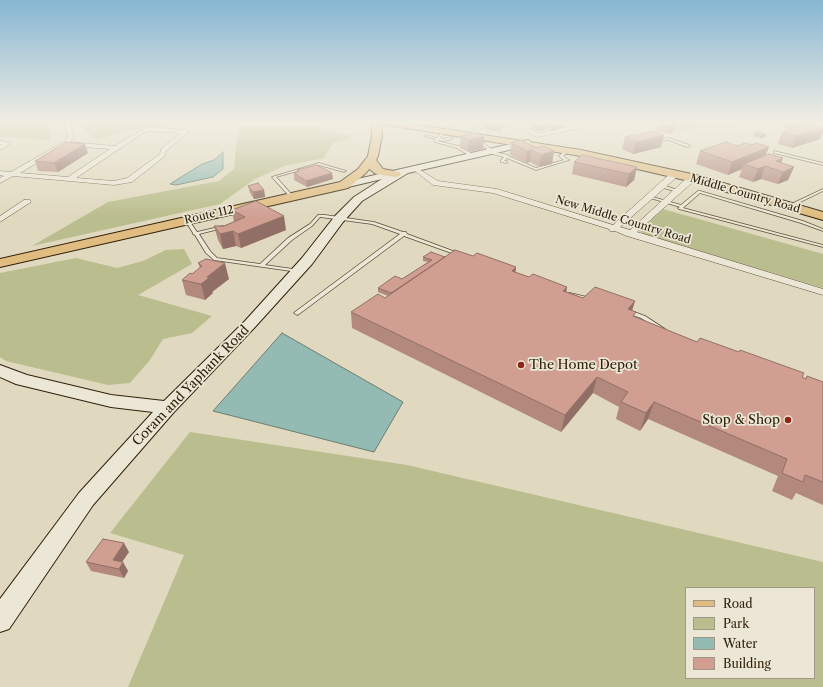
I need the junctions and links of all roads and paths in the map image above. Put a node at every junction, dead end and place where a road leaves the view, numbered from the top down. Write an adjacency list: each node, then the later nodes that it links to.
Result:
1 (47, 154): 21 (street)
2 (107, 154): 24 (street)
3 (163, 154): 24 (street)
4 (373, 154): 13 (main road, Route 112)
5 (482, 154): 11 (main road)
6 (496, 154): 16 (lane)
7 (563, 154): 12 (lane)
8 (568, 154): 16 (lane)
9 (573, 154): 22 (main road, Middle Country Road)
10 (782, 154): 14 (lane)
11 (473, 156): 17 (main road)
12 (554, 156)
13 (370, 160): 20 (main road); 26 (main road, Route 112)
14 (823, 164)
15 (519, 165): 16 (lane)
16 (527, 166)
17 (417, 170): 20 (main road); 41 (street, New Middle Country Road)
18 (344, 171): 30 (lane)
19 (0, 173): 21 (street)
20 (399, 173): 26 (main road); 37 (main road, Coram and Yaphank Road)
21 (12, 174): 24 (street); 25 (street)
22 (676, 174): 23 (main road, Middle Country Road); 27 (street)
23 (692, 178): 28 (street); 35 (main road, Middle Country Road)
24 (69, 179)
25 (0, 181)
26 (344, 185): 30 (main road, Route 112)
27 (662, 186): 28 (lane); 31 (street)
28 (678, 190): 33 (street)
29 (823, 190): 35 (lane)
30 (292, 197): 39 (main road, Route 112)
31 (649, 197): 33 (lane); 41 (street)
32 (26, 202): 38 (street)
33 (666, 202): 34 (lane); 45 (street)
34 (682, 206): 42 (lane); 46 (lane)
35 (789, 206): 36 (main road, Middle Country Road)
36 (823, 216)
37 (339, 219): 43 (lane); 49 (lane); 50 (main road, Coram and Yaphank Road)
38 (0, 220)
39 (187, 220): 44 (lane); 48 (main road, Route 112)
40 (224, 227): 44 (lane)
41 (613, 229): 45 (street, New Middle Country Road)
42 (823, 230)
43 (405, 233): 47 (lane); 55 (lane)
44 (195, 234): 49 (lane)
45 (630, 234): 51 (street, New Middle Country Road)
46 (823, 246)
47 (464, 256)
48 (0, 262)
49 (262, 265): 50 (lane)
50 (298, 270): 58 (main road, Coram and Yaphank Road)
51 (823, 292)
52 (567, 294): 53 (lane)
53 (596, 300)
54 (621, 309): 56 (lane)
55 (297, 313)
56 (670, 333)
57 (0, 370): 58 (main road)
58 (168, 408): 59 (main road, Coram and Yaphank Road)
59 (0, 620)

